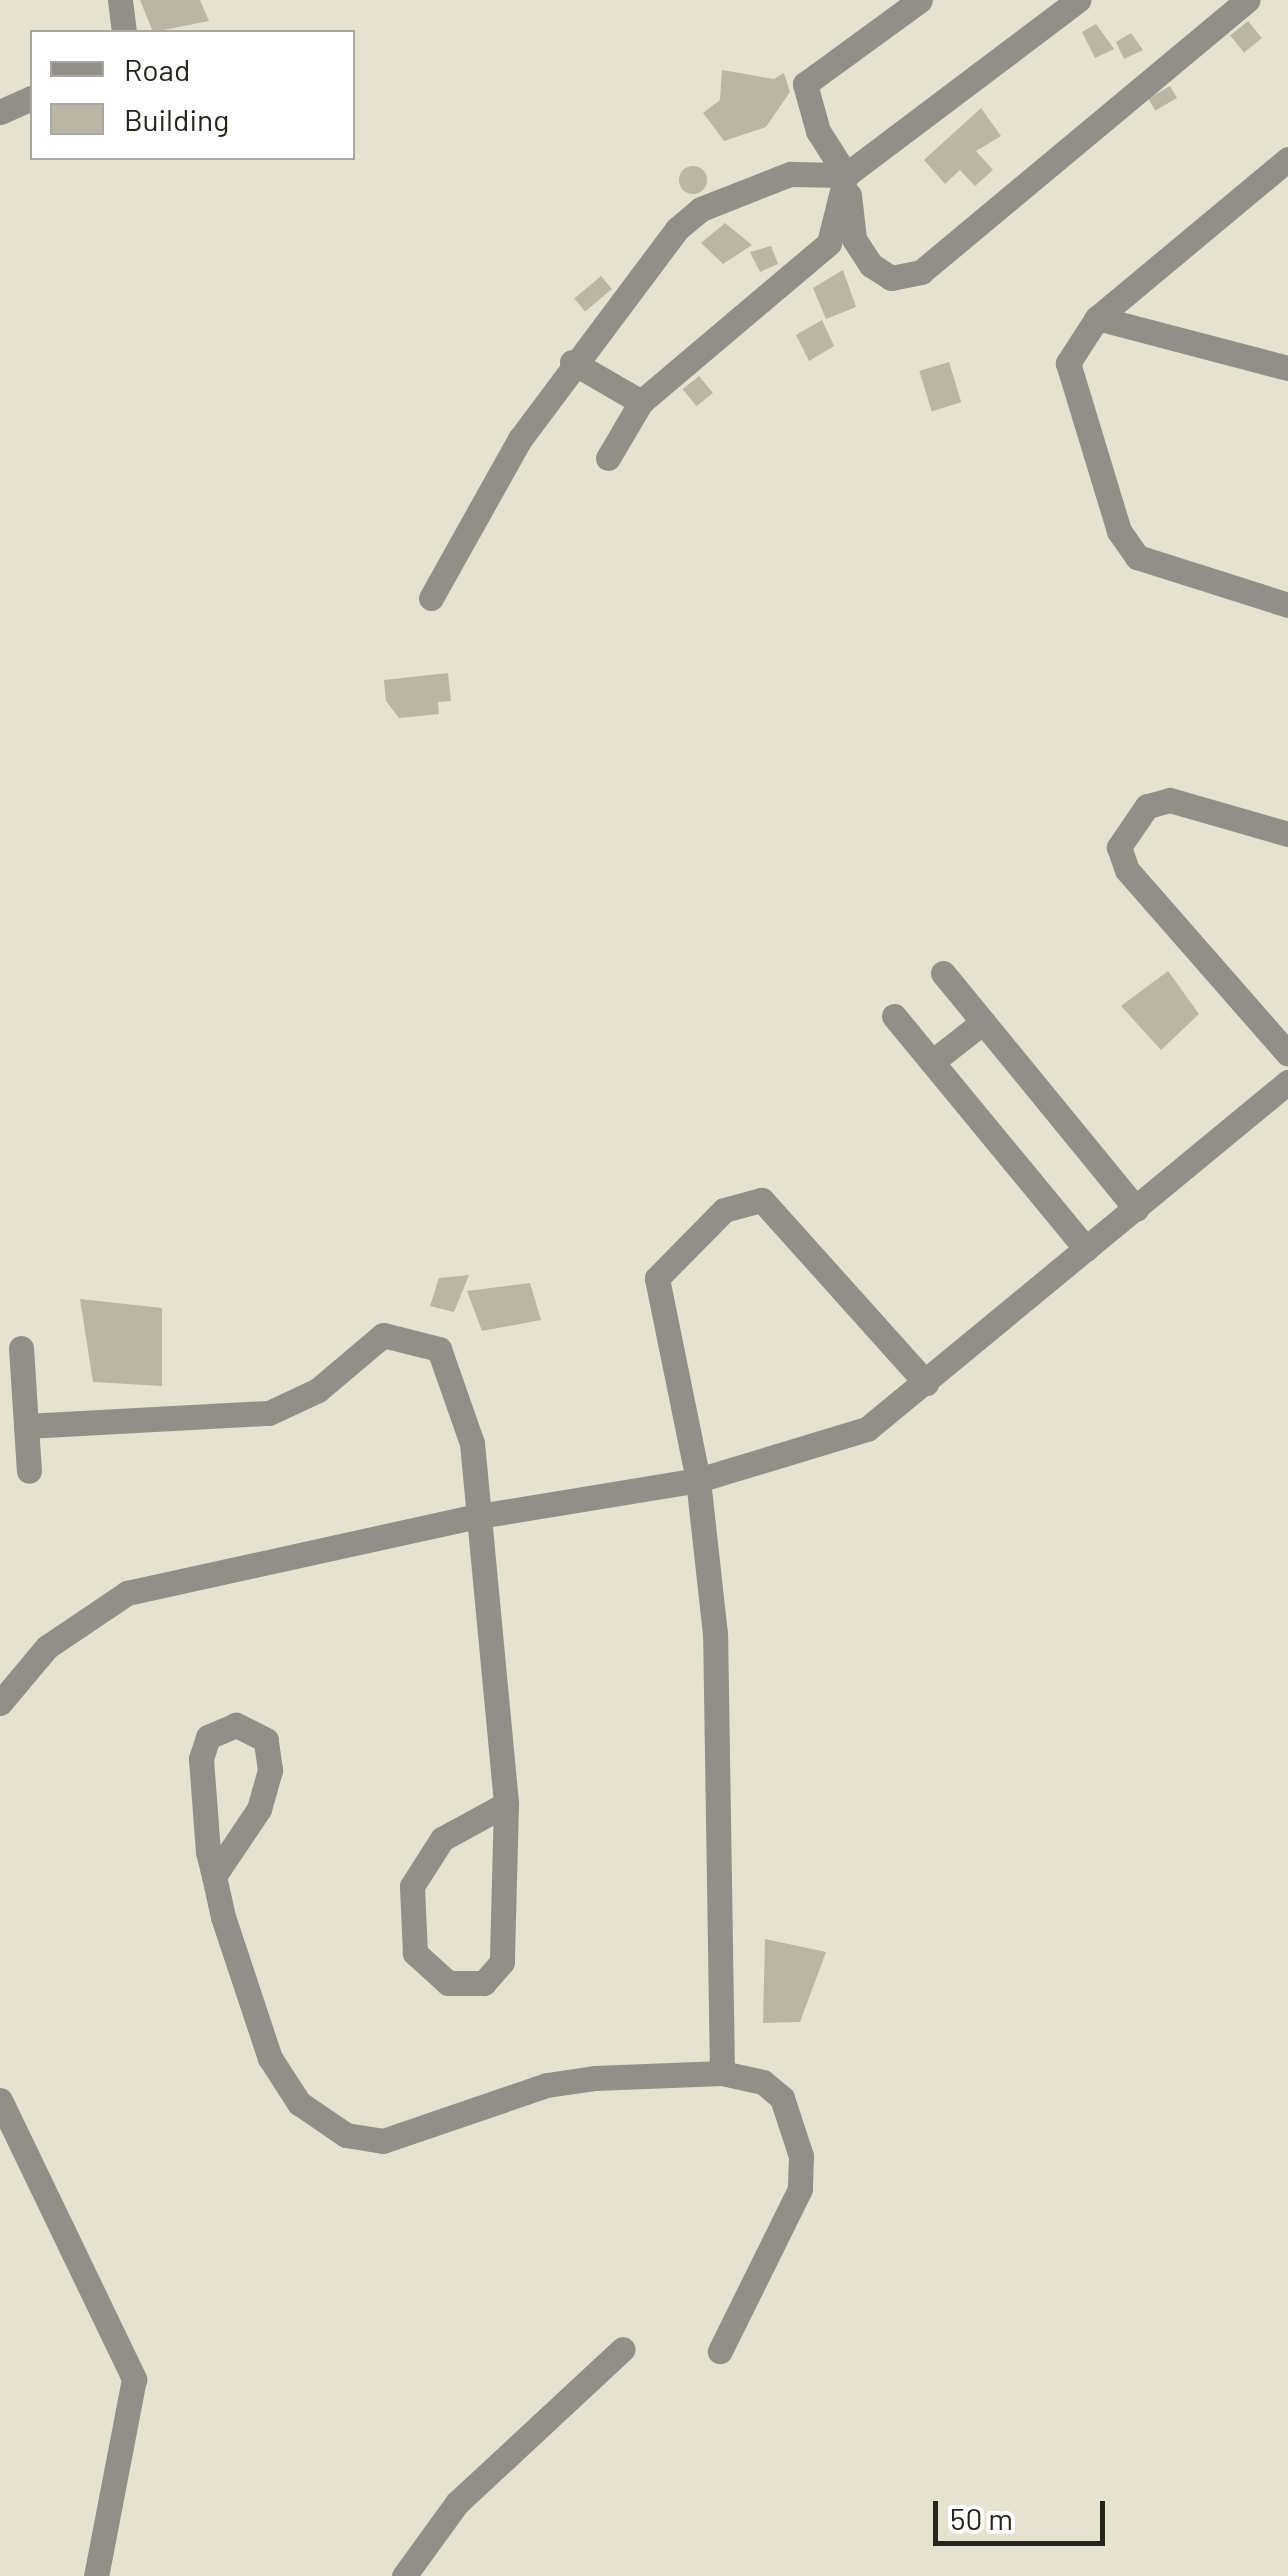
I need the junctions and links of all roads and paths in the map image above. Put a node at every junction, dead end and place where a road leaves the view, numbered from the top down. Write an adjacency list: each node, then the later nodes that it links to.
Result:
1 (120, 0): 5 (street)
2 (920, 0): 9 (street)
3 (1078, 0): 9 (street)
4 (1248, 0): 9 (street)
5 (124, 30)
6 (30, 99): 7 (street)
7 (0, 112)
8 (1288, 160): 10 (street)
9 (846, 175): 11 (street); 13 (street)
10 (1097, 318): 12 (street); 16 (street)
11 (572, 362): 13 (street); 15 (street)
12 (1288, 368)
13 (641, 402): 14 (street)
14 (608, 458)
15 (431, 598)
16 (1288, 605)
17 (1288, 834): 21 (street)
18 (942, 972): 20 (street)
19 (894, 1016): 22 (street)
20 (983, 1022): 22 (street); 24 (street)
21 (1288, 1054)
22 (932, 1062): 25 (street)
23 (1288, 1082): 24 (street)
24 (1136, 1208): 25 (street)
25 (1086, 1250): 27 (street)
26 (22, 1348): 28 (street)
27 (926, 1383): 30 (street); 30 (street)
28 (26, 1426): 29 (street); 31 (street)
29 (29, 1470)
30 (698, 1480): 31 (street); 35 (street)
31 (473, 1517): 32 (street); 33 (street)
32 (0, 1702)
33 (506, 1804): 33 (street)
34 (214, 1876): 34 (street); 35 (street)
35 (722, 2073): 38 (street)
36 (0, 2100): 39 (street)
37 (623, 2349): 40 (street)
38 (720, 2351)
39 (96, 2576)
40 (404, 2576)

